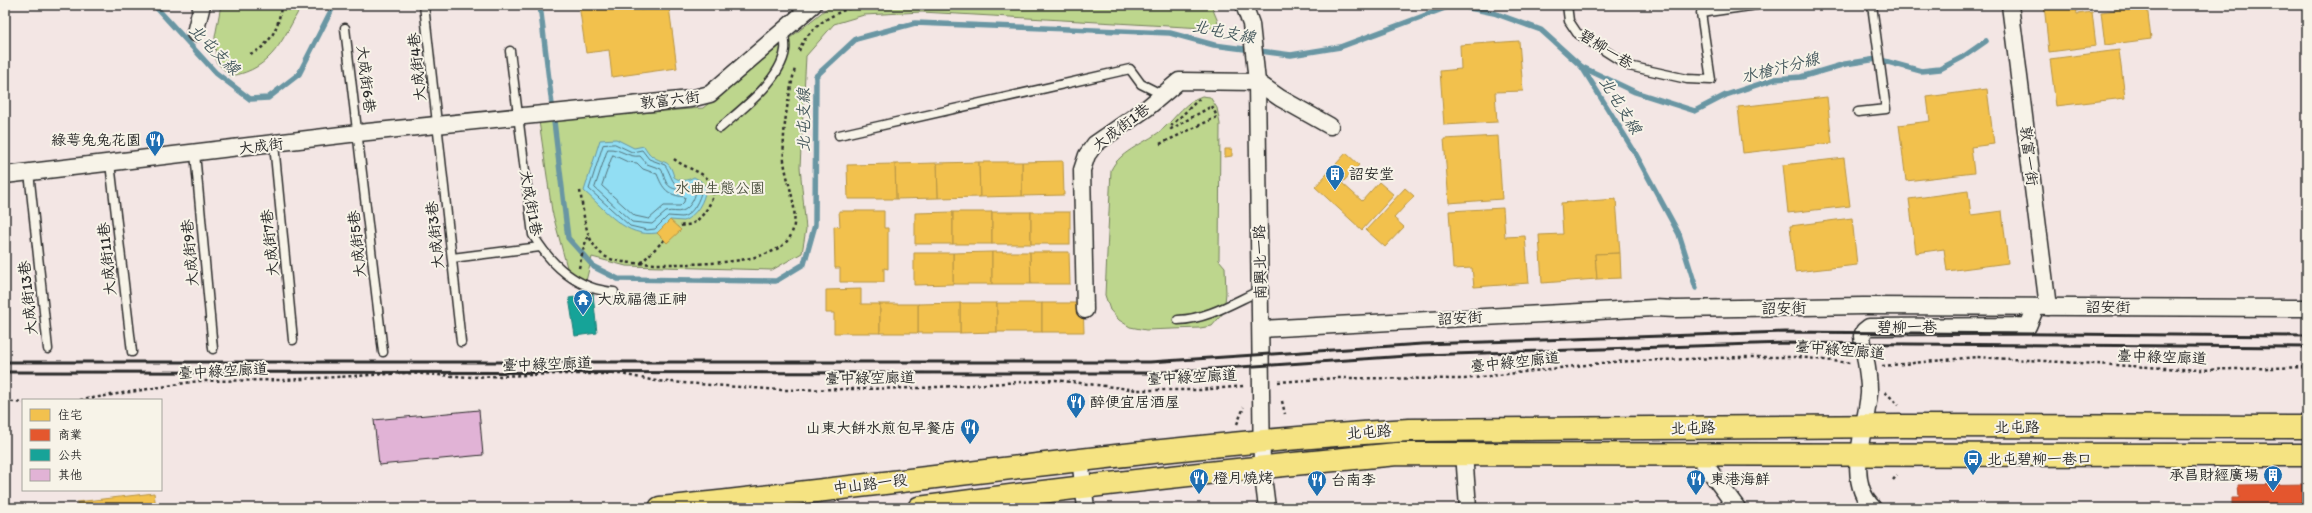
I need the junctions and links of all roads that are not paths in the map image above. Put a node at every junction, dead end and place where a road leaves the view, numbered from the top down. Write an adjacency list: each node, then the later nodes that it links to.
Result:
1 (202, 5): 11 (street)
2 (424, 5): 17 (lane, 大成街4巷)
3 (813, 5): 10 (street, 敦富六街)
4 (1244, 5): 13 (street, 南興北一路)
5 (1567, 5): 6 (lane, 碧柳一巷)
6 (1758, 5)
7 (1872, 5): 15 (lane)
8 (2010, 5): 31 (street, 敦富一街)
9 (345, 28): 20 (lane, 大成街6巷)
10 (784, 32): 16 (street, 敦富六街); 19 (lane)
11 (195, 33)
12 (510, 51): 16 (lane, 大成街1巷)
13 (1257, 82): 14 (street, 大成街1巷); 18 (street); 29 (street, 南興北一路)
14 (1163, 95): 21 (lane); 33 (street, 大成街1巷)
15 (1858, 112)
16 (517, 116): 17 (street, 大成街); 27 (lane, 大成街1巷)
17 (437, 126): 20 (street, 大成街); 28 (lane, 大成街3巷)
18 (1330, 126)
19 (720, 128)
20 (358, 133): 22 (street, 大成街); 41 (lane, 大成街5巷)
21 (839, 135)
22 (274, 144): 23 (street, 大成街); 36 (lane, 大成街7巷)
23 (195, 153): 24 (street, 大成街); 39 (lane, 大成街9巷)
24 (110, 163): 25 (street, 大成街); 40 (lane, 大成街11巷)
25 (29, 172): 26 (street, 大成街); 38 (lane, 大成街13巷)
26 (5, 175)
27 (540, 247): 28 (lane); 30 (lane, 大成街1巷)
28 (452, 258): 37 (lane, 大成街3巷)
29 (1261, 290): 34 (lane); 35 (street, 南興北一路)
30 (614, 292)
31 (2042, 307): 32 (street, 詔安街); 35 (street, 詔安街); 42 (street, 碧柳一巷)
32 (2307, 308)
33 (1085, 310)
34 (1178, 320)
35 (1262, 329): 44 (street, 南興北一路)
36 (293, 340)
37 (461, 342)
38 (48, 349)
39 (213, 349)
40 (132, 352)
41 (383, 352)
42 (1864, 426): 43 (main road, 北屯路); 44 (main road, 北屯路); 46 (street, 碧柳一巷)
43 (2307, 428)
44 (1262, 441): 49 (main road, 北屯路); 50 (street, 南興北一路)
45 (1464, 453): 47 (main road, 北屯路); 50 (main road, 北屯路); 56 (street)
46 (1859, 454): 47 (main road, 北屯路); 48 (main road, 北屯路); 58 (street, 碧柳一巷)
47 (1698, 455): 57 (street)
48 (2307, 455)
49 (1080, 459): 51 (street); 52 (main road, 中山路一段)
50 (1262, 468): 51 (main road, 北屯路); 55 (street, 南興北一路)
51 (1083, 486): 53 (main road, 中山路一段); 54 (street)
52 (660, 508)
53 (918, 508)
54 (1086, 508)
55 (1266, 508)
56 (1468, 508)
57 (1737, 508)
58 (1873, 508)

